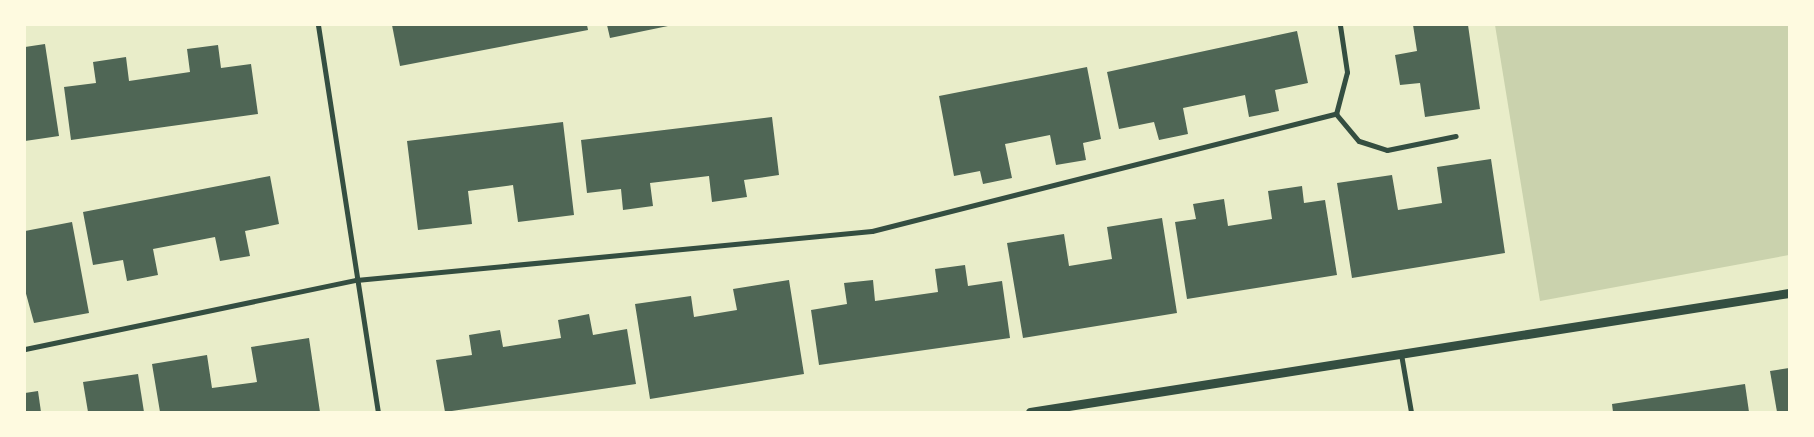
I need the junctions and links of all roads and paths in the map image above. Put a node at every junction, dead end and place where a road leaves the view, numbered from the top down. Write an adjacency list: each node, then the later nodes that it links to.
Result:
1 (318, 25): 5 (street)
2 (1340, 25): 3 (street)
3 (1336, 114): 4 (street); 5 (street)
4 (1456, 136)
5 (356, 280): 7 (street); 9 (street)
6 (1789, 293): 8 (street)
7 (25, 349)
8 (1401, 354): 10 (street); 11 (street)
9 (378, 412)
10 (1030, 412)
11 (1411, 412)

